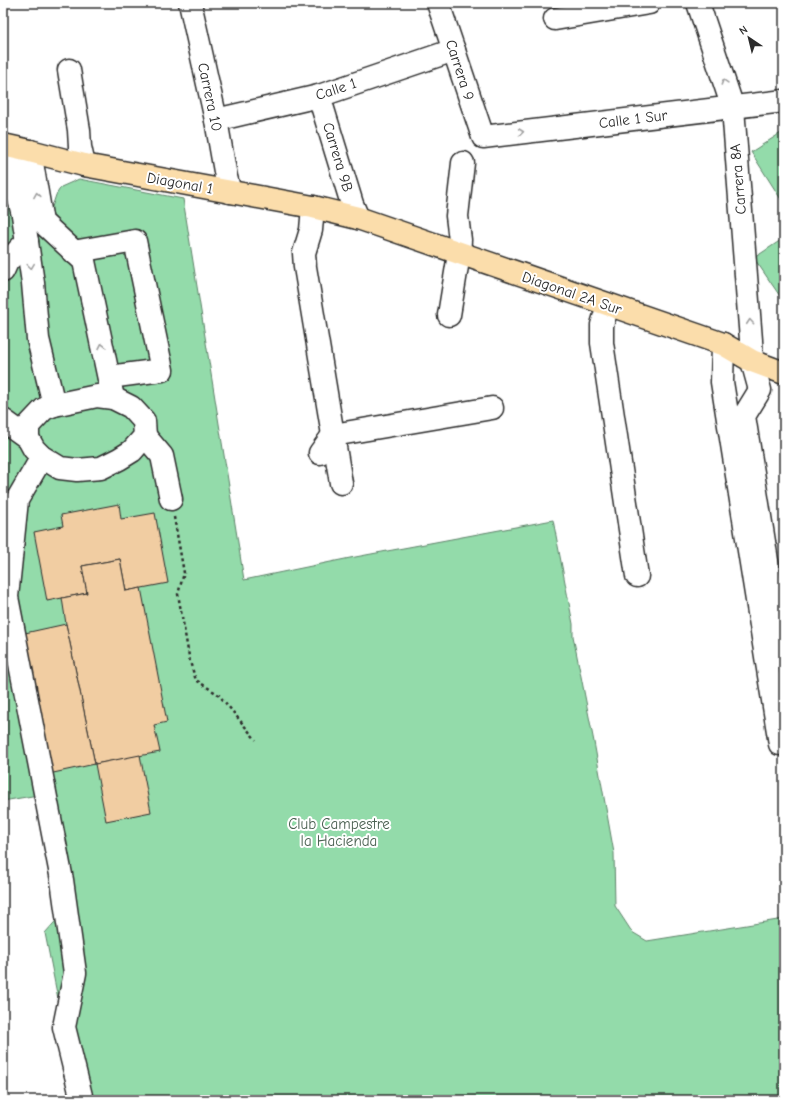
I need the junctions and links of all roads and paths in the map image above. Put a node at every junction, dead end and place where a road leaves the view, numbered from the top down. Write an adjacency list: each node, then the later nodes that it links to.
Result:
1 (190, 3): 11 (street, Carrera 10)
2 (438, 3): 6 (street, Carrera 9)
3 (649, 3): 5 (street)
4 (698, 3): 10 (street, Carrera 8A, one-way to 4)
5 (555, 19)
6 (454, 50): 8 (street, Calle 1); 12 (street, Carrera 9)
7 (69, 70): 16 (street)
8 (319, 96): 11 (street, Calle 1); 19 (street, Carrera 9B)
9 (784, 101): 10 (street, Calle 1 Sur)
10 (733, 108): 12 (street, Calle 1 Sur, one-way to 10); 27 (street, Carrera 8A, one-way to 10)
11 (216, 120): 17 (street, Carrera 10)
12 (483, 137)
13 (4, 145): 14 (main road, Diagonal 1); 20 (street)
14 (30, 151): 16 (main road, Diagonal 1); 20 (street, one-way to 14)
15 (463, 163): 22 (street)
16 (84, 165): 17 (main road, Diagonal 1)
17 (230, 192): 18 (main road, Diagonal 1)
18 (312, 207): 19 (main road, Diagonal 1); 34 (street)
19 (358, 218): 22 (main road, Diagonal 2A Sur)
20 (31, 229): 21 (street); 23 (street); 31 (street, one-way to 31)
21 (73, 252): 29 (street, one-way to 21); 29 (street)
22 (459, 254): 24 (main road, Diagonal 2A Sur); 25 (street)
23 (3, 271)
24 (608, 305): 26 (main road, Diagonal 2A Sur); 41 (street)
25 (449, 315)
26 (723, 344): 27 (main road, Diagonal 2A Sur); 44 (street)
27 (752, 361): 28 (main road, Diagonal 2A Sur); 42 (street, Carrera 8A)
28 (784, 373)
29 (109, 377): 30 (street)
30 (113, 398): 31 (street); 35 (street)
31 (54, 405): 36 (street)
32 (492, 408): 34 (street)
33 (3, 420): 36 (street)
34 (333, 435): 37 (street); 39 (street)
35 (145, 436): 38 (street); 40 (street)
36 (28, 438): 38 (street)
37 (320, 453)
38 (42, 457): 45 (street)
39 (341, 482)
40 (171, 499): 43 (path)
41 (638, 576)
42 (782, 654)
43 (256, 740)
44 (780, 744)
45 (82, 1100)

